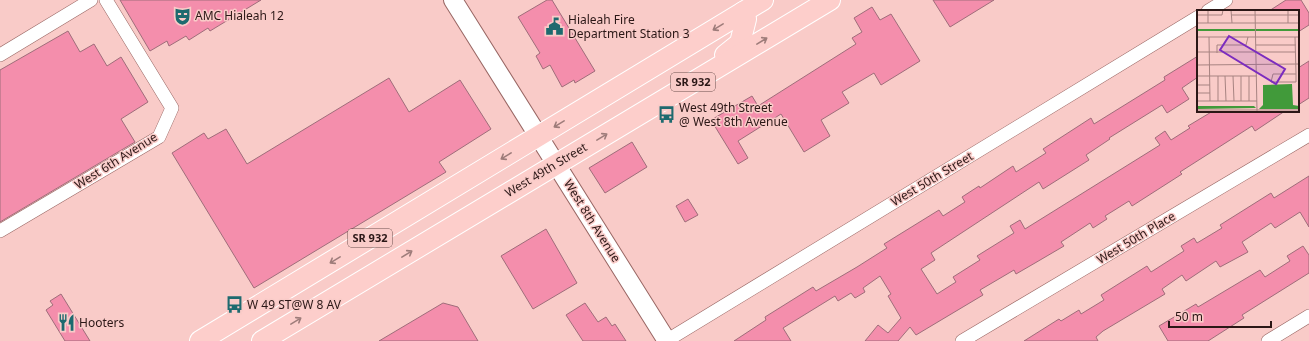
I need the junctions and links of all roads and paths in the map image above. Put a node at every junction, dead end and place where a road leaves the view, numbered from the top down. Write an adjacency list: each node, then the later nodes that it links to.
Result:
1 (92, 0): 10 (street)
2 (106, 0): 15 (street, West 6th Avenue)
3 (453, 0): 13 (street, West 8th Avenue)
4 (763, 0): 8 (main road, SR 932)
5 (830, 0): 11 (main road, West 49th Street / SR 932, one-way to 5)
6 (1226, 0): 7 (street)
7 (1210, 10)
8 (743, 12): 11 (main road); 13 (main road, SR 932, one-way to 13)
9 (1197, 18): 21 (street, West 50th Street)
10 (0, 56)
11 (674, 93): 14 (main road, West 49th Street / SR 932, one-way to 11)
12 (1309, 135): 22 (street, West 50th Place)
13 (539, 136): 14 (street, West 8th Avenue); 16 (main road, SR 932, one-way to 16)
14 (556, 164): 20 (main road, West 49th Street / SR 932, one-way to 14); 21 (street, West 8th Avenue)
15 (0, 231)
16 (264, 302): 18 (main road, SR 932); 19 (main road)
17 (1309, 316): 23 (street)
18 (200, 341)
19 (220, 341)
20 (262, 341)
21 (667, 341)
22 (962, 341)
23 (1268, 341)

